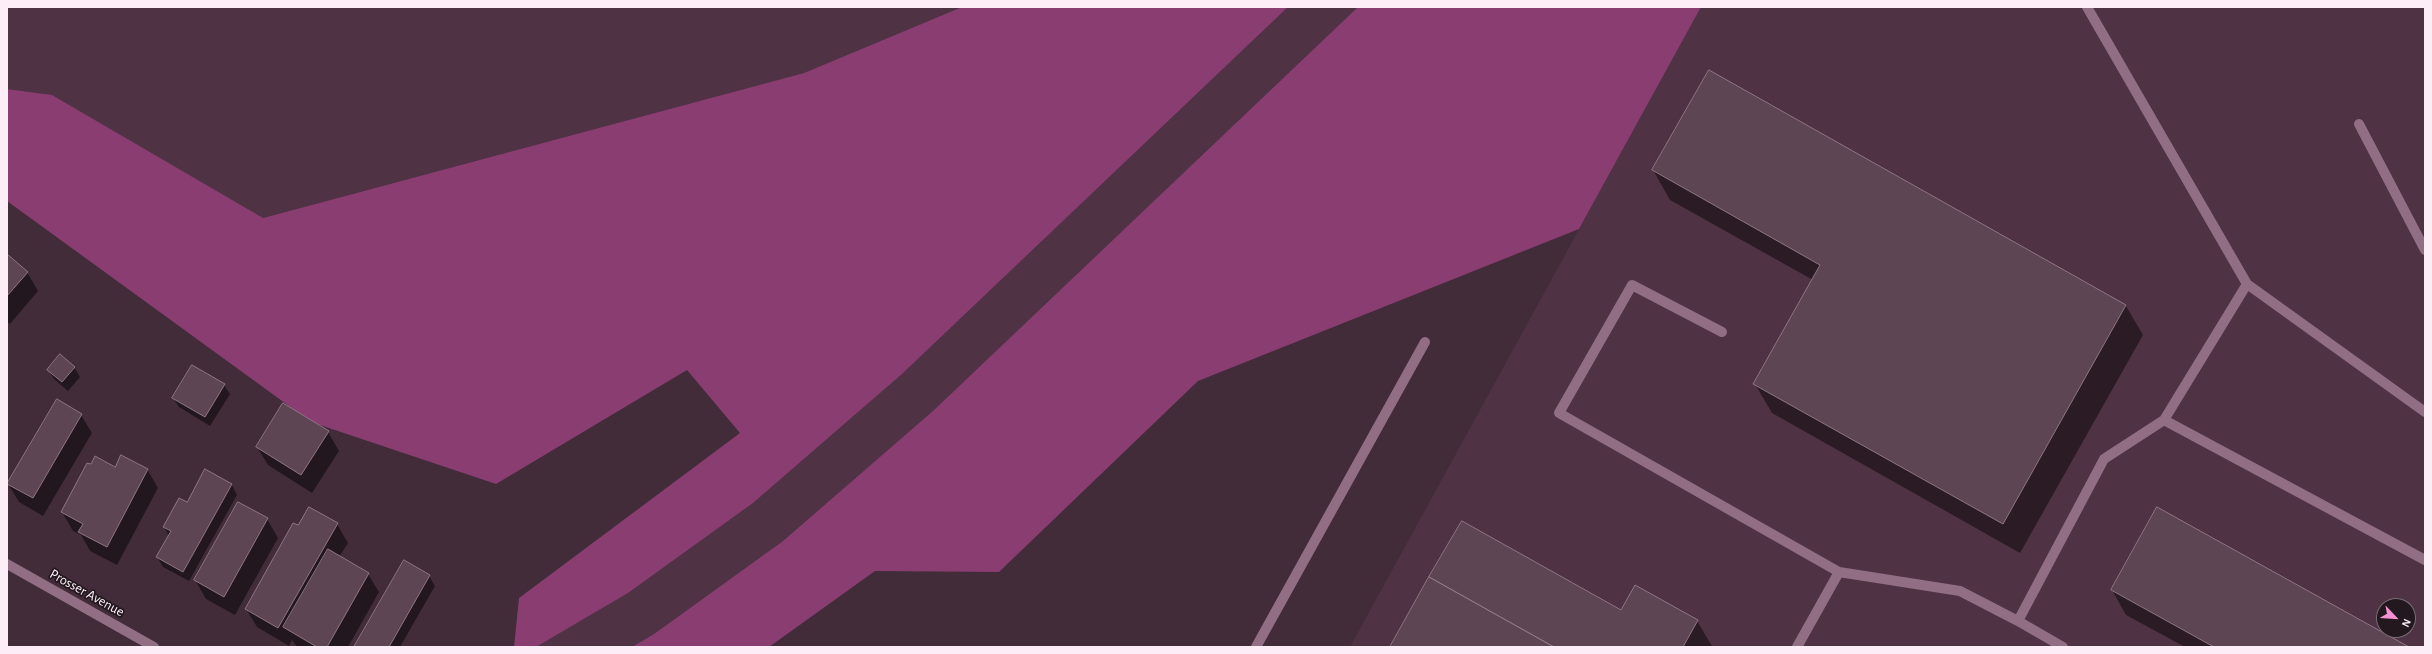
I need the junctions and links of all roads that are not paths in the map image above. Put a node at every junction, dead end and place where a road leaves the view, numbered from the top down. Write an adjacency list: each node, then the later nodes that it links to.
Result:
1 (2087, 7): 4 (street)
2 (2359, 124): 3 (street)
3 (2425, 250)
4 (2247, 284): 7 (street); 8 (street)
5 (1722, 332): 11 (street)
6 (1425, 342): 14 (street)
7 (2425, 412)
8 (2164, 420): 9 (street); 12 (street)
9 (2425, 560)
10 (7, 564): 13 (street, Prosser Avenue)
11 (1839, 572): 12 (street); 15 (street)
12 (2018, 621): 16 (street)
13 (154, 647)
14 (1256, 647)
15 (1797, 647)
16 (2063, 647)

